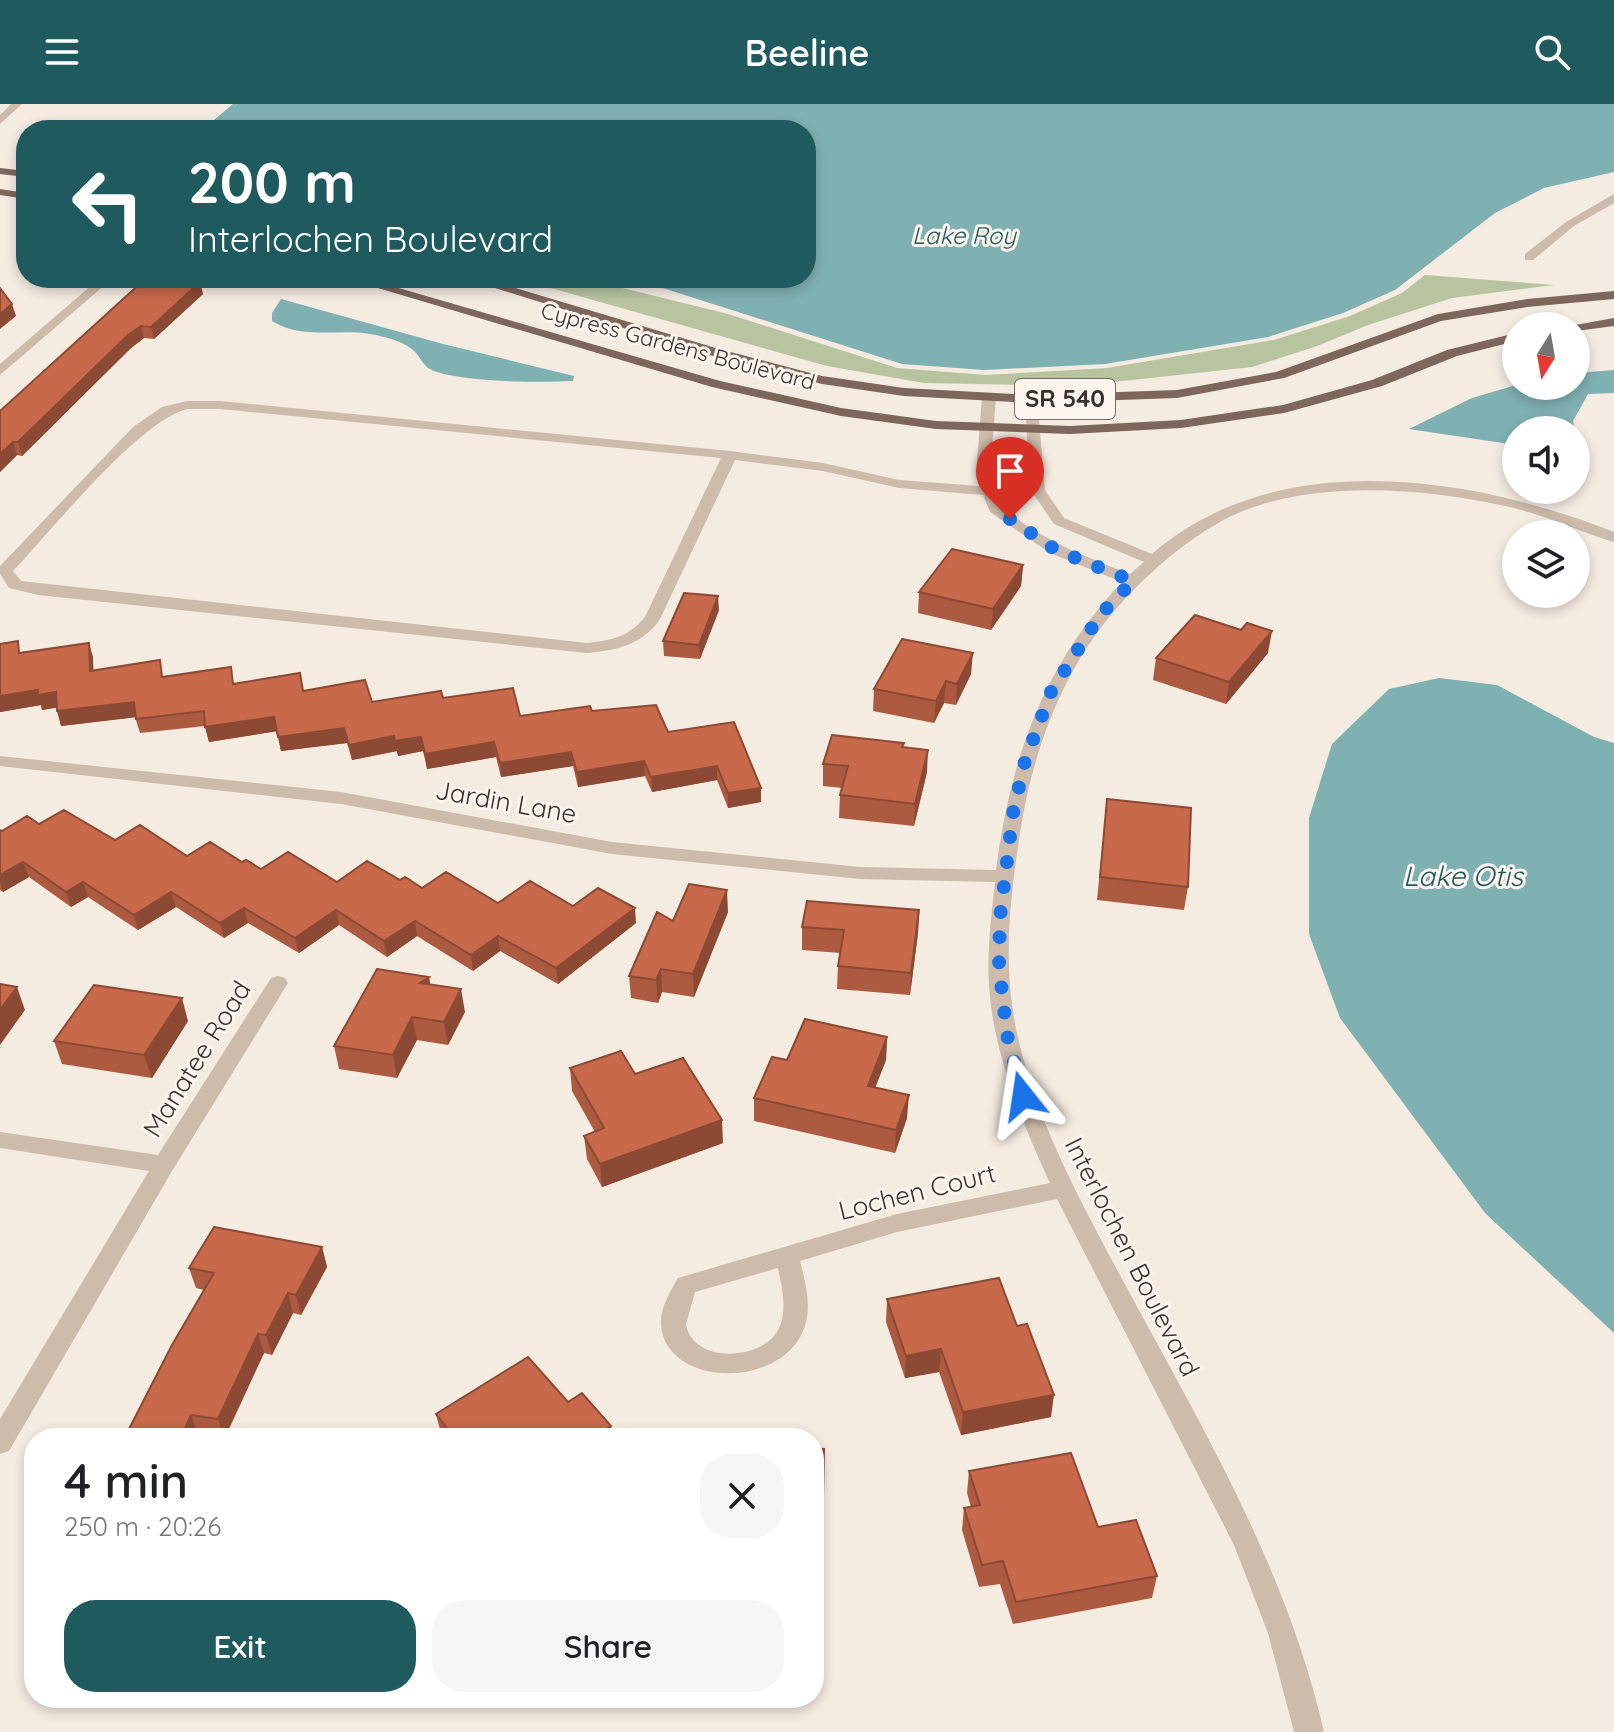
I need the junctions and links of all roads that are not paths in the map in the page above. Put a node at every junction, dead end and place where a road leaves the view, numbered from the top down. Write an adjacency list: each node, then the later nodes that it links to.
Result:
1 (17, 104): 2 (street)
2 (0, 121)
3 (1614, 197): 4 (street)
4 (1608, 209): 5 (street)
5 (1529, 257)
6 (95, 288): 13 (street)
7 (385, 288): 16 (main road, Cypress Gardens Boulevard / SR 540)
8 (502, 288): 14 (main road, Cypress Gardens Boulevard / SR 540)
9 (1614, 295): 15 (main road, Cypress Gardens Boulevard / SR 540)
10 (1614, 322): 11 (main road)
11 (1590, 325)
12 (1502, 340): 17 (main road, Cypress Gardens Boulevard / SR 540)
13 (0, 371)
14 (989, 397): 15 (main road, Cypress Gardens Boulevard / SR 540); 16 (street)
15 (1032, 399): 17 (street)
16 (987, 427): 17 (main road, Cypress Gardens Boulevard / SR 540); 20 (street)
17 (1032, 429): 19 (street)
18 (730, 455): 18 (street); 20 (street)
19 (1038, 490): 20 (street); 22 (street)
20 (988, 491): 23 (street)
21 (1614, 537): 22 (street, Interlochen Boulevard)
22 (1153, 560): 23 (street, Interlochen Boulevard)
23 (1133, 581): 25 (street, Interlochen Boulevard)
24 (0, 761): 25 (street, Jardin Lane)
25 (1005, 876): 29 (street, Interlochen Boulevard)
26 (278, 983): 28 (street, Manatee Road)
27 (0, 1140): 28 (street)
28 (164, 1165): 31 (street, Manatee Road)
29 (1062, 1189): 30 (street, Lochen Court); 32 (street, Interlochen Boulevard)
30 (787, 1257): 30 (street, Lochen Court)
31 (0, 1443)
32 (1309, 1732)

